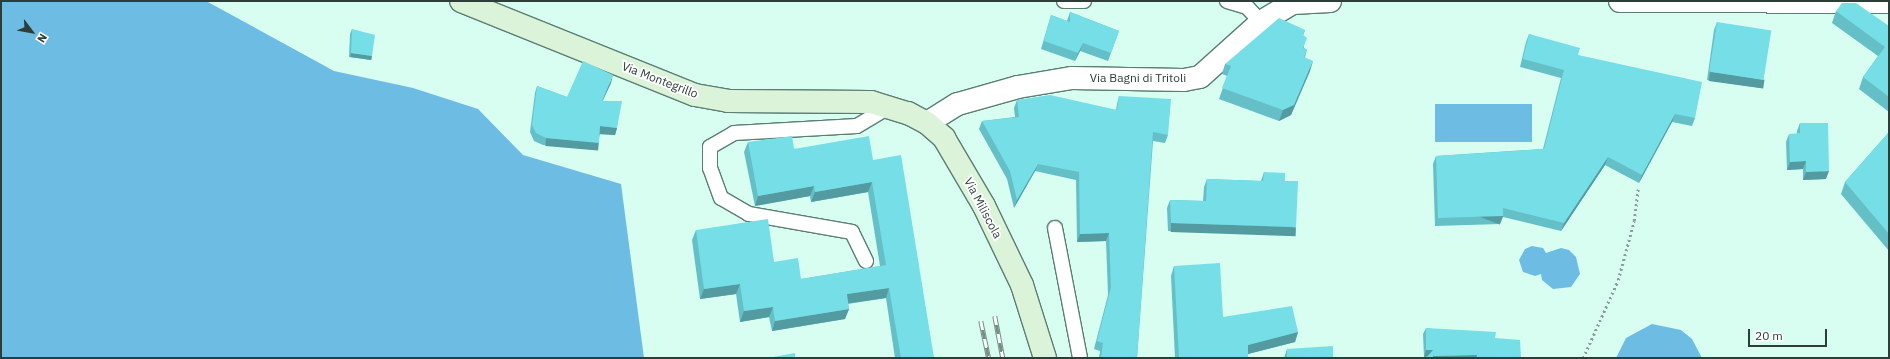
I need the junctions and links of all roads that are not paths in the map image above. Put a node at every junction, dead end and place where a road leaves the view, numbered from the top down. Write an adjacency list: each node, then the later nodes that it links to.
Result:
1 (461, 1): 9 (main road, Via Montegrillo)
2 (1064, 1): 3 (lane)
3 (1084, 1)
4 (1227, 1): 8 (lane)
5 (1330, 1): 8 (street, Via Bagni di Tritoli)
6 (1620, 1): 7 (street)
7 (1889, 2)
8 (1261, 22): 10 (street, Via Bagni di Tritoli)
9 (879, 105): 10 (main road, Via Miliscola); 12 (lane)
10 (928, 123): 13 (main road, Via Miliscola)
11 (1054, 228): 14 (lane)
12 (866, 261)
13 (1045, 358)
14 (1080, 358)

